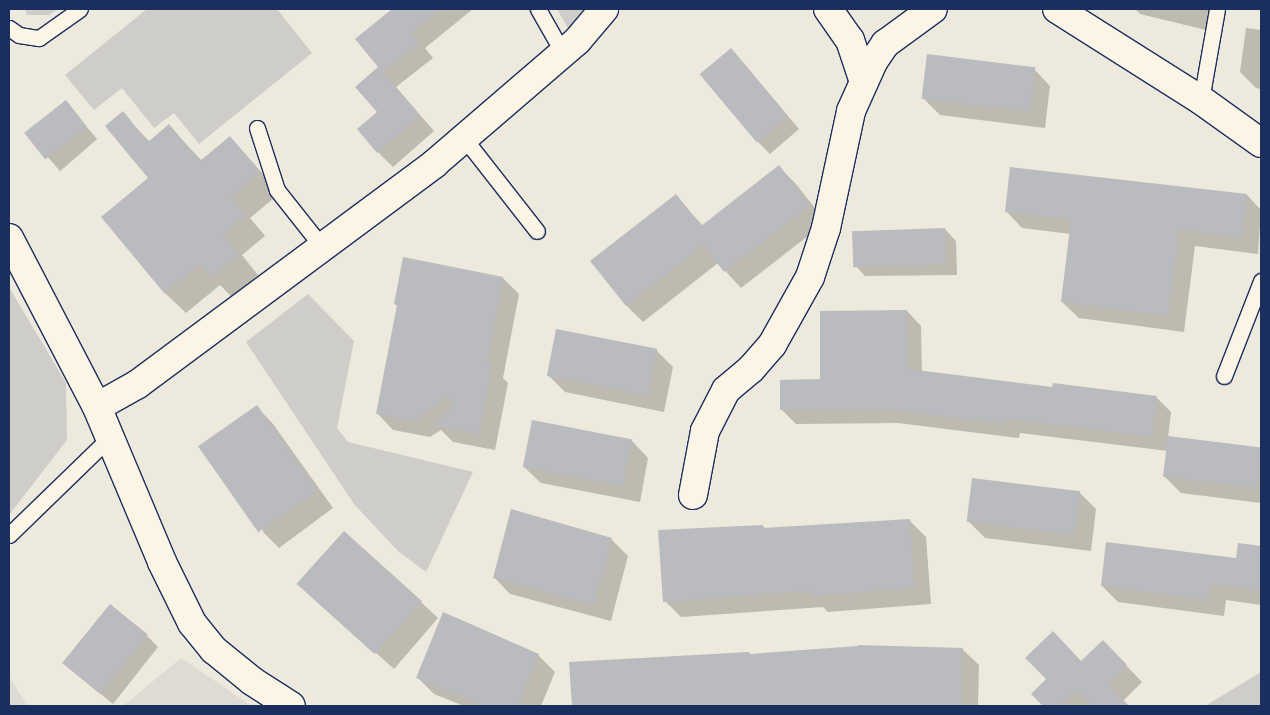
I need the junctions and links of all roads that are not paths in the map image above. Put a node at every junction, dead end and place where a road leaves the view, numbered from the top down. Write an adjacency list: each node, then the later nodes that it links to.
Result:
1 (80, 9): 8 (lane)
2 (538, 9): 9 (lane)
3 (604, 9): 9 (street)
4 (828, 9): 10 (street)
5 (933, 9): 10 (street)
6 (1057, 9): 11 (street)
7 (1217, 9): 11 (lane)
8 (9, 28)
9 (564, 53): 13 (street)
10 (864, 82): 22 (street)
11 (1201, 100): 14 (street)
12 (257, 128): 17 (lane)
13 (464, 138): 15 (lane); 17 (street)
14 (1261, 143)
15 (537, 231)
16 (9, 238): 20 (street)
17 (322, 248): 20 (street)
18 (1261, 281): 19 (lane)
19 (1224, 376)
20 (97, 407): 21 (street)
21 (110, 436): 23 (lane); 24 (street)
22 (692, 495)
23 (9, 535)
24 (291, 706)

